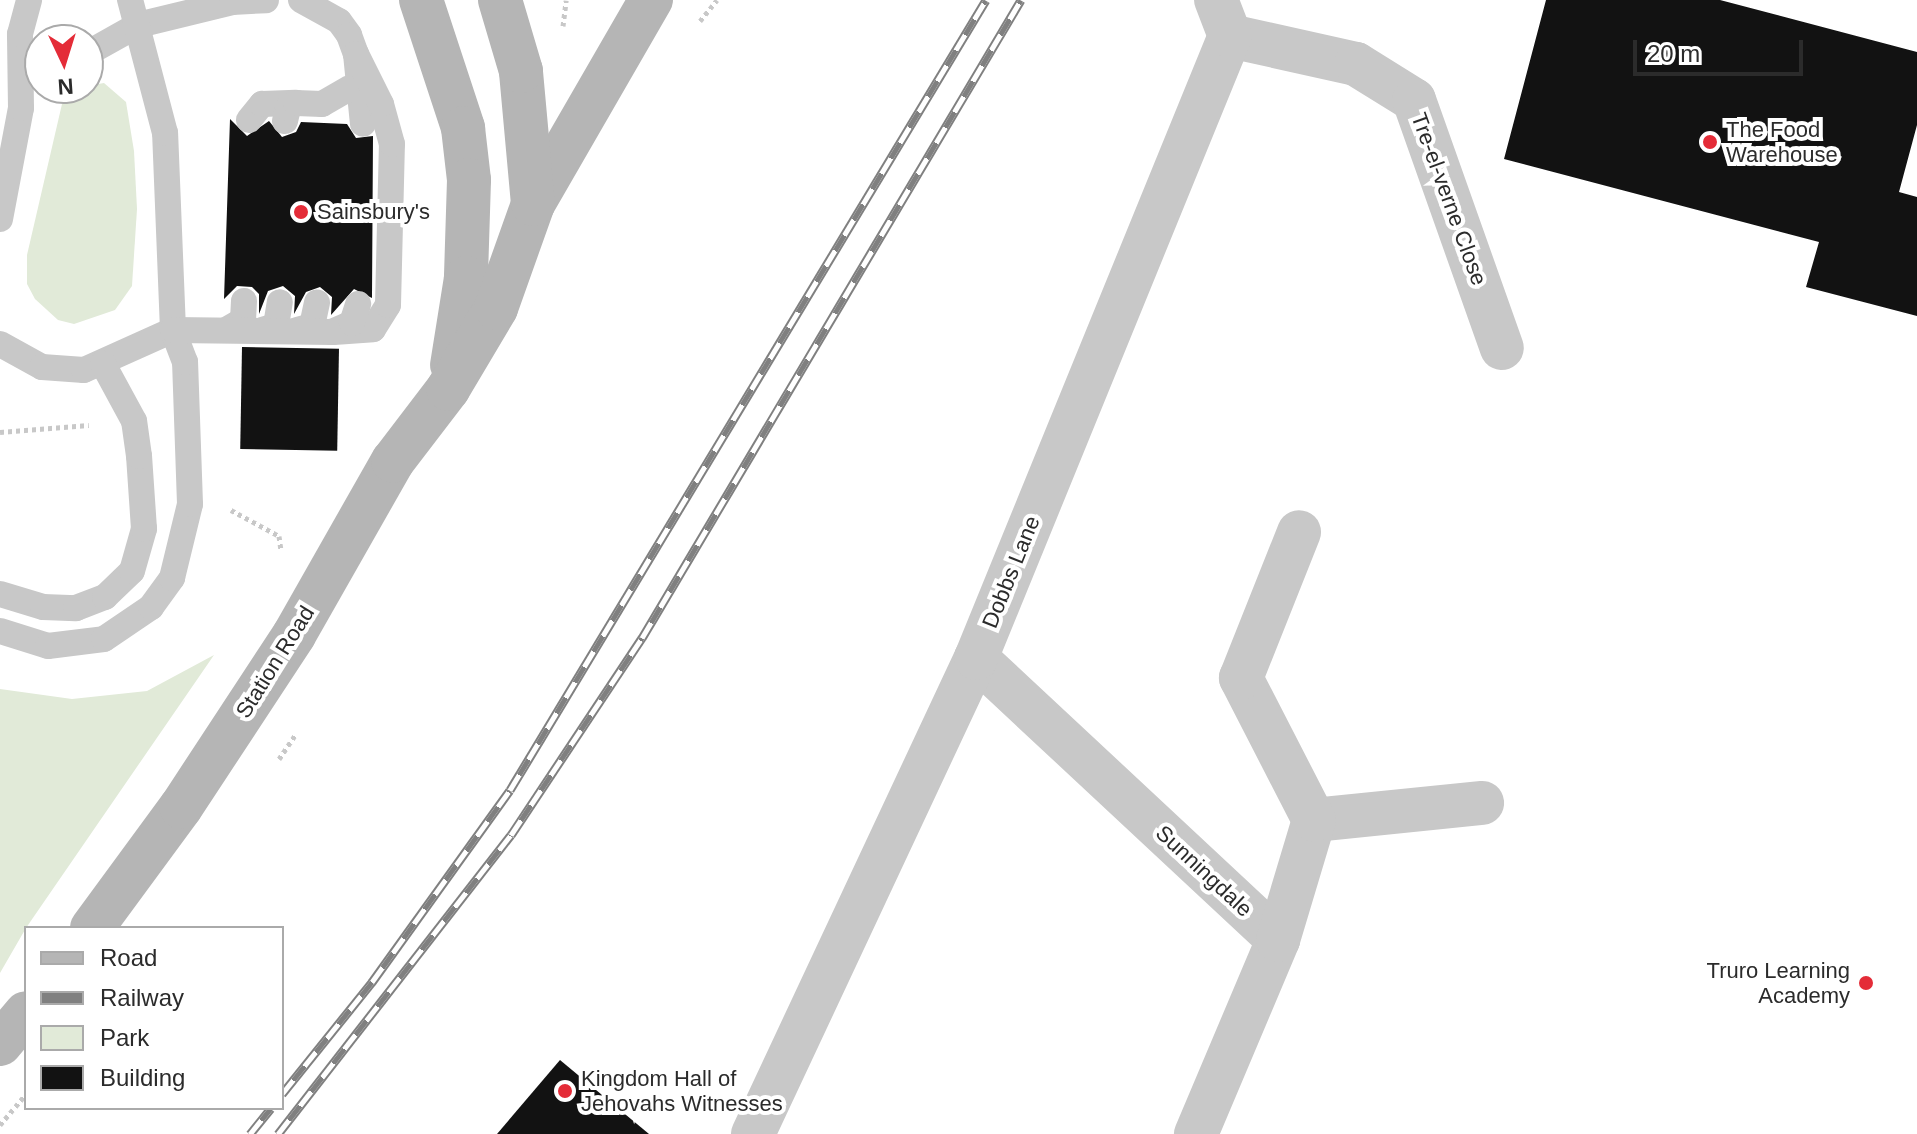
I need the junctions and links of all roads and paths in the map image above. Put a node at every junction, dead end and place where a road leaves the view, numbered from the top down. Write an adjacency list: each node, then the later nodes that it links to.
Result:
1 (29, 0): 14 (lane)
2 (130, 0): 9 (lane)
3 (266, 0): 9 (lane)
4 (301, 0): 11 (lane)
5 (421, 0): 32 (street, Station Road)
6 (500, 0): 18 (street, Station Road)
7 (651, 0): 18 (street)
8 (1223, 18): 30 (street, Tre-el-verne Close); 36 (street, Dobbs Lane)
9 (138, 25): 10 (lane); 24 (lane)
10 (104, 44)
11 (356, 54): 12 (lane); 17 (lane); 28 (lane)
12 (350, 88): 15 (lane); 16 (lane)
13 (25, 104): 14 (lane)
14 (21, 108): 19 (lane)
15 (249, 120)
16 (324, 122)
17 (363, 124)
18 (533, 204): 32 (street, Station Road)
19 (0, 219)
20 (244, 301): 25 (lane)
21 (280, 302): 26 (lane)
22 (317, 303): 27 (lane)
23 (358, 304): 28 (lane)
24 (173, 330): 25 (lane); 31 (lane); 35 (lane)
25 (226, 330): 26 (lane)
26 (262, 330): 27 (lane)
27 (297, 330): 28 (lane)
28 (332, 332)
29 (0, 344): 31 (lane)
30 (1502, 348)
31 (103, 364): 34 (lane)
32 (448, 389): 39 (street, Station Road)
33 (1299, 532): 38 (street)
34 (0, 594)
35 (0, 631)
36 (976, 658): 40 (street, Sunningdale); 45 (street, Dobbs Lane)
37 (1482, 803): 38 (street)
38 (1314, 820): 40 (street)
39 (93, 926)
40 (1278, 940): 46 (street)
41 (24, 1015): 42 (street)
42 (0, 1044)
43 (24, 1096): 44 (path)
44 (0, 1125)
45 (753, 1134)
46 (1196, 1134)

